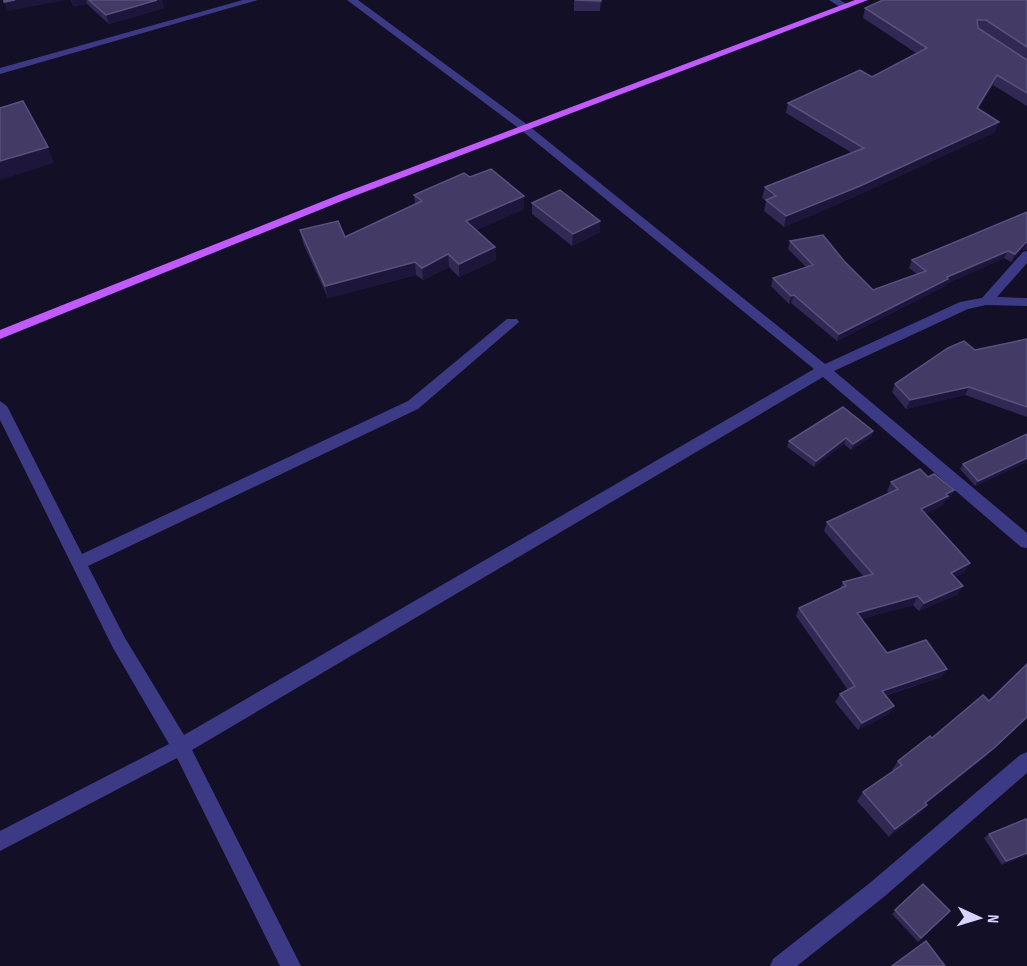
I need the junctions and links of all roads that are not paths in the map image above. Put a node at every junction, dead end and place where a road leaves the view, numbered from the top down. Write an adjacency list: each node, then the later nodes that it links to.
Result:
1 (213, 0): 7 (street)
2 (253, 0): 7 (street)
3 (352, 0): 9 (street)
4 (834, 0): 6 (street)
5 (863, 0): 6 (main road)
6 (846, 7): 9 (main road)
7 (220, 9): 8 (street)
8 (0, 70)
9 (525, 128): 14 (main road); 15 (street)
10 (1027, 255): 11 (street)
11 (986, 301): 12 (street); 15 (street)
12 (1027, 302)
13 (512, 322): 18 (street)
14 (0, 335)
15 (824, 370): 17 (street); 19 (street)
16 (0, 406): 18 (street)
17 (1027, 542)
18 (79, 563): 19 (street)
19 (181, 747): 21 (street); 22 (street)
20 (1027, 761): 23 (street)
21 (0, 841)
22 (291, 966)
23 (780, 966)

